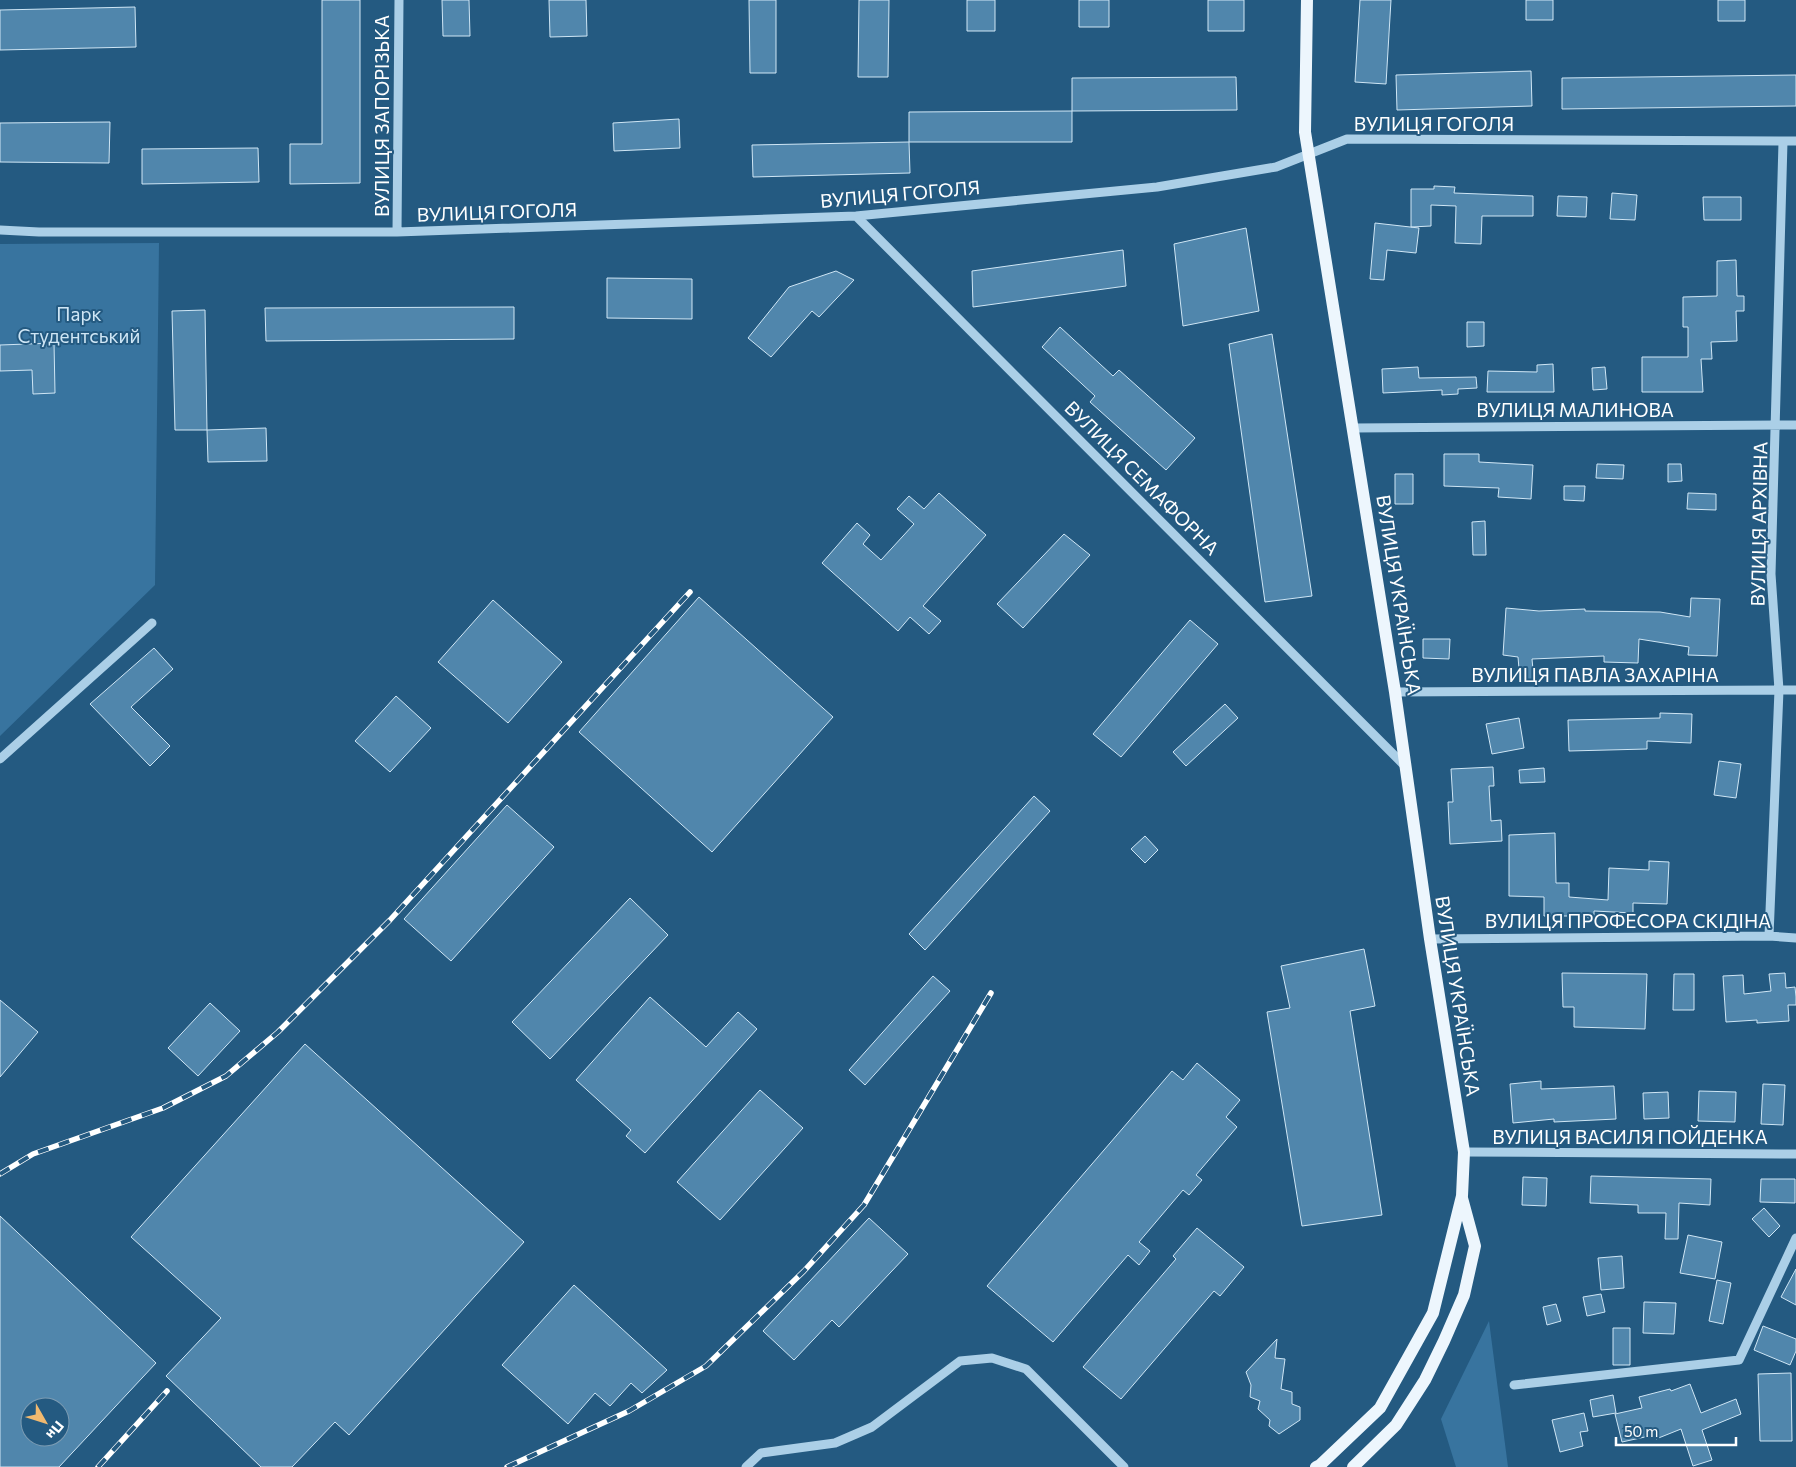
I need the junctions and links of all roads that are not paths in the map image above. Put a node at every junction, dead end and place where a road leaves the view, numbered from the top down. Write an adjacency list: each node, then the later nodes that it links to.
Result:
1 (399, 0): 8 (street, ВУЛИЦЯ ЗАПОРІЗЬКА)
2 (1306, 0): 5 (main road, ВУЛИЦЯ УКРАЇНСЬКА)
3 (1796, 141): 4 (street, ВУЛИЦЯ ГОГОЛЯ)
4 (1783, 142): 5 (street, ВУЛИЦЯ ГОГОЛЯ); 9 (street, ВУЛИЦЯ АРХІВНА)
5 (1309, 154): 6 (street, ВУЛИЦЯ ГОГОЛЯ); 11 (main road, ВУЛИЦЯ УКРАЇНСЬКА)
6 (856, 216): 8 (street, ВУЛИЦЯ ГОГОЛЯ); 17 (street, ВУЛИЦЯ СЕМАФОРНА)
7 (0, 230): 8 (street, ВУЛИЦЯ ГОГОЛЯ)
8 (397, 232)
9 (1776, 425): 10 (street, ВУЛИЦЯ МАЛИНОВА); 11 (street, ВУЛИЦЯ МАЛИНОВА); 13 (street, ВУЛИЦЯ АРХІВНА)
10 (1796, 425)
11 (1354, 428): 15 (main road, ВУЛИЦЯ УКРАЇНСЬКА)
12 (152, 623): 16 (street)
13 (1779, 690): 14 (street, ВУЛИЦЯ ПАВЛА ЗАХАРІНА); 15 (street, ВУЛИЦЯ ПАВЛА ЗАХАРІНА); 18 (street, ВУЛИЦЯ АРХІВНА)
14 (1796, 690)
15 (1395, 692): 17 (main road, ВУЛИЦЯ УКРАЇНСЬКА)
16 (0, 760)
17 (1404, 765): 20 (main road, ВУЛИЦЯ УКРАЇНСЬКА)
18 (1769, 936): 19 (street, ВУЛИЦЯ ПРОФЕСОРА СКІДІНА); 20 (street, ВУЛИЦЯ ПРОФЕСОРА СКІДІНА)
19 (1796, 938)
20 (1430, 939): 21 (main road, ВУЛИЦЯ УКРАЇНСЬКА)
21 (1464, 1152): 22 (street, ВУЛИЦЯ ВАСИЛЯ ПОЙДЕНКА); 23 (main road, ВУЛИЦЯ УКРАЇНСЬКА)
22 (1796, 1154)
23 (1462, 1196): 28 (main road, ВУЛИЦЯ УКРАЇНСЬКА); 29 (main road, ВУЛИЦЯ УКРАЇНСЬКА)
24 (1796, 1238): 25 (street)
25 (1514, 1385)
26 (746, 1467): 27 (street)
27 (1124, 1467)
28 (1316, 1467)
29 (1353, 1467)

